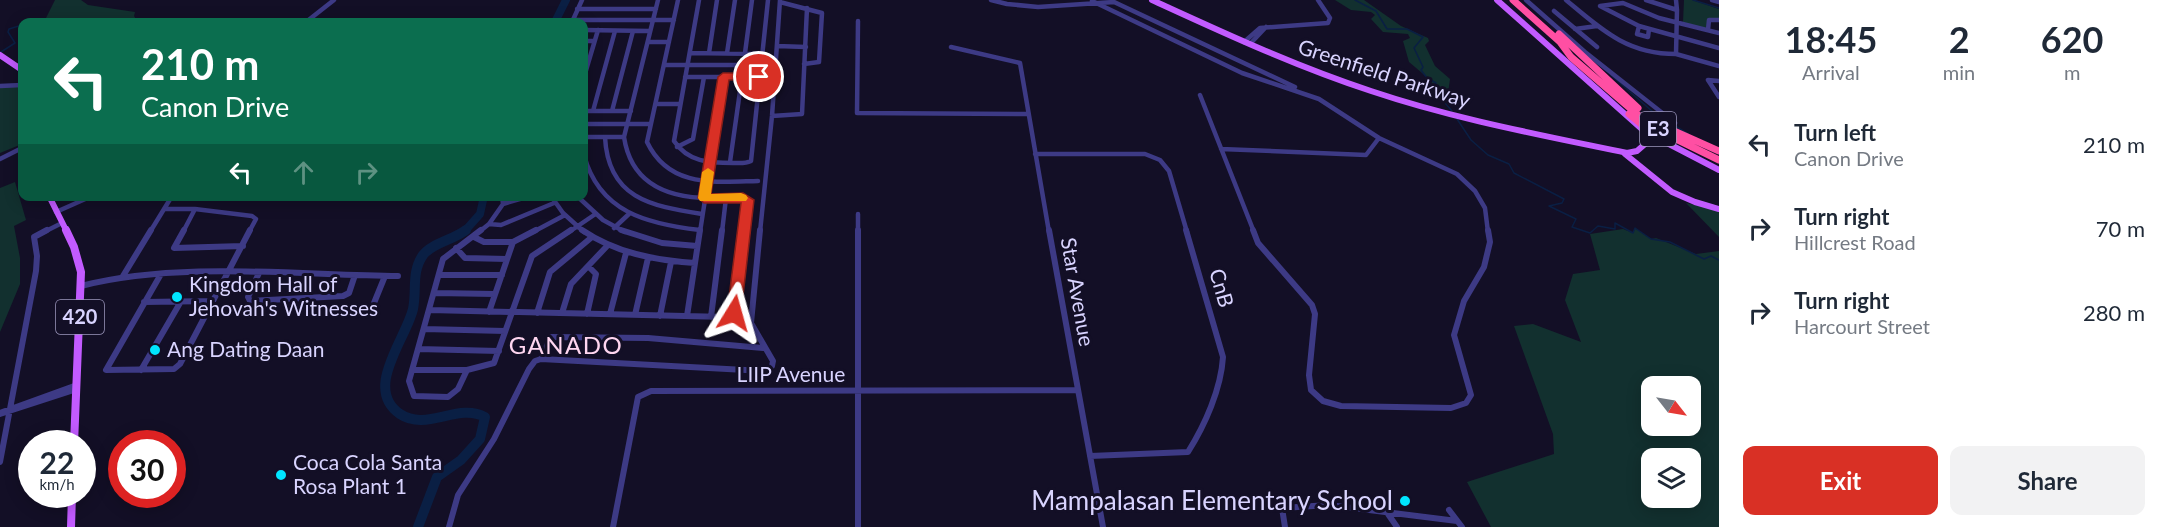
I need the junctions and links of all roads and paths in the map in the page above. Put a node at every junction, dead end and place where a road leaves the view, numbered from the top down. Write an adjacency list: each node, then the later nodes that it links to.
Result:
1 (334, 0): 32 (street)
2 (582, 0): 26 (street)
3 (624, 0): 27 (street)
4 (641, 0): 28 (street)
5 (658, 0): 29 (street)
6 (678, 0): 35 (street)
7 (699, 0): 65 (street)
8 (717, 0): 66 (street)
9 (735, 0): 67 (street)
10 (752, 0): 68 (street)
11 (768, 0): 69 (street)
12 (991, 0): 23 (street)
13 (1152, 0): 56 (main road, Greenfield Parkway)
14 (1318, 0): 56 (street)
15 (1497, 0): 106 (main road)
16 (1515, 0): 88 (highway, E3); 115 (highway, E3)
17 (1526, 0): 100 (street)
18 (1566, 0): 40 (street)
19 (1646, 0): 30 (street)
20 (1676, 0): 30 (street)
21 (1712, 0): 24 (street)
22 (780, 1): 25 (street); 58 (street)
23 (1092, 1): 90 (street); 90 (street)
24 (1719, 2)
25 (807, 8): 59 (street); 74 (street)
26 (577, 9): 27 (street); 33 (street)
27 (622, 9): 28 (street)
28 (638, 9): 29 (street)
29 (656, 9): 34 (street)
30 (1677, 10): 39 (street)
31 (1554, 11): 42 (street)
32 (311, 18)
33 (573, 18)
34 (653, 20): 35 (street); 37 (street); 49 (street)
35 (674, 20): 55 (street)
36 (1719, 20): 47 (street)
37 (588, 21)
38 (858, 21): 98 (street)
39 (1678, 23): 41 (street); 47 (street); 51 (street)
40 (1598, 26): 42 (street); 70 (street)
41 (1639, 26): 43 (street); 43 (street)
42 (1575, 29): 61 (street)
43 (1649, 29): 51 (street)
44 (588, 30): 45 (street)
45 (598, 30): 46 (street); 53 (street)
46 (615, 30): 48 (street); 95 (street)
47 (1708, 30): 50 (street)
48 (633, 31): 49 (street); 96 (street)
49 (650, 31): 54 (street)
50 (1719, 33)
51 (1678, 36): 57 (street); 70 (street)
52 (588, 41): 53 (street)
53 (594, 41): 64 (street)
54 (648, 42): 55 (street); 97 (street)
55 (669, 42): 77 (street)
56 (1247, 43): 112 (main road, Greenfield Parkway)
57 (1707, 45): 62 (street); 63 (street)
58 (777, 46): 59 (street); 99 (street)
59 (806, 47): 74 (street)
60 (951, 47): 73 (street)
61 (1597, 47)
62 (1719, 48)
63 (1707, 51)
64 (591, 52): 72 (street)
65 (690, 53): 66 (street); 75 (street)
66 (709, 53): 67 (street)
67 (727, 53): 68 (street)
68 (745, 53): 69 (street)
69 (762, 54): 76 (street)
70 (1676, 54): 78 (street)
71 (1, 55): 79 (main road)
72 (588, 59)
73 (1020, 63): 98 (street, Star Avenue)
74 (804, 64): 99 (street)
75 (688, 65): 76 (street); 77 (street); 80 (street)
76 (761, 65): 84 (street)
77 (664, 66): 92 (street)
78 (1719, 66)
79 (18, 67)
80 (685, 77): 81 (street); 93 (street)
81 (704, 77): 82 (street); 109 (street)
82 (723, 77): 83 (street); 118 (street)
83 (742, 77): 84 (street); 117 (street)
84 (759, 77): 117 (street)
85 (1719, 81): 91 (street)
86 (18, 85): 87 (street)
87 (0, 86)
88 (1604, 86): 106 (highway); 115 (highway, E3)
89 (1200, 95): 110 (street)
90 (1310, 95): 108 (street)
91 (1719, 97)
92 (656, 104): 93 (street); 103 (street)
93 (680, 104): 109 (street)
94 (588, 111): 95 (street)
95 (593, 111): 96 (street)
96 (612, 111): 97 (street)
97 (631, 111): 102 (street)
98 (1028, 114): 114 (street, Star Avenue)
99 (772, 116): 190 (street)
100 (1675, 123)
101 (588, 124): 102 (street)
102 (628, 124): 103 (street); 105 (street)
103 (651, 124): 122 (street)
104 (605, 137): 105 (street); 107 (street); 139 (street)
105 (624, 137): 124 (street)
106 (1653, 137): 113 (main road); 120 (main road)
107 (588, 138)
108 (1379, 138): 110 (street); 110 (street)
109 (677, 147): 118 (street)
110 (1221, 149)
111 (18, 151): 116 (street)
112 (1614, 151): 113 (main road, Greenfield Parkway); 119 (main road, Greenfield Parkway)
113 (1637, 151): 119 (main road)
114 (1035, 154): 198 (street, Star Avenue); 203 (street, CnB)
115 (1719, 155)
116 (0, 159)
117 (730, 162): 118 (street)
118 (710, 163): 122 (street)
119 (1639, 163): 136 (main road, Greenfield Parkway)
120 (1719, 170)
121 (588, 174): 138 (street)
122 (707, 181): 123 (street); 124 (street)
123 (758, 181)
124 (704, 198): 125 (street); 139 (street)
125 (726, 198): 187 (street); 187 (street)
126 (51, 201): 137 (main road, 420)
127 (81, 201): 137 (street)
128 (169, 201): 134 (street)
129 (503, 201): 133 (street)
130 (514, 201): 133 (street)
131 (581, 201): 142 (street)
132 (554, 203): 141 (street); 144 (street)
133 (503, 204): 144 (street)
134 (164, 209): 135 (street); 166 (street)
135 (195, 209): 152 (street); 152 (street)
136 (1719, 209)
137 (56, 212): 143 (main road, 420)
138 (630, 213): 146 (street); 147 (street)
139 (702, 214): 147 (street)
140 (858, 214): 199 (street)
141 (565, 215): 145 (street); 150 (street)
142 (594, 215): 145 (street); 146 (street)
143 (62, 223): 170 (main road, 420); 200 (street)
144 (489, 224): 148 (street)
145 (576, 227): 149 (street); 179 (street)
146 (614, 228): 153 (street)
147 (700, 230): 153 (street)
148 (474, 237): 150 (street); 154 (street)
149 (592, 237): 151 (street); 180 (street)
150 (513, 242): 157 (street)
151 (608, 245): 155 (street); 160 (street)
152 (243, 246): 161 (street)
153 (697, 246): 159 (street)
154 (456, 248): 157 (street); 164 (street)
155 (626, 253): 156 (street); 183 (street)
156 (648, 258): 158 (street); 184 (street)
157 (507, 259): 165 (street)
158 (671, 262): 159 (street); 185 (street)
159 (695, 263): 186 (street)
160 (588, 266): 181 (street); 182 (street)
161 (228, 273): 162 (street); 163 (street); 173 (street)
162 (259, 273): 167 (street); 167 (street)
163 (160, 274): 166 (street); 174 (street)
164 (440, 275): 165 (street); 171 (street)
165 (502, 275): 172 (street)
166 (120, 276): 170 (street)
167 (355, 276): 168 (street)
168 (385, 276): 169 (street); 176 (street)
169 (398, 276)
170 (81, 287): 197 (main road, 420)
171 (435, 292): 172 (street); 177 (street)
172 (495, 294): 178 (street)
173 (213, 301): 175 (street); 194 (street)
174 (144, 302): 175 (street); 194 (street)
175 (180, 303): 194 (street)
176 (374, 303)
177 (429, 310): 178 (street); 188 (street)
178 (489, 312): 179 (street)
179 (512, 312): 180 (street); 189 (street)
180 (537, 313): 181 (street)
181 (562, 313): 182 (street)
182 (587, 314): 183 (street)
183 (610, 314): 184 (street)
184 (635, 315): 185 (street)
185 (660, 315): 186 (street)
186 (687, 316): 187 (street)
187 (711, 317)
188 (423, 329): 189 (street); 191 (street)
189 (505, 332): 192 (street)
190 (763, 348): 193 (street); 193 (street)
191 (418, 349): 192 (street); 195 (street)
192 (499, 351): 196 (street)
193 (542, 359): 210 (street)
194 (141, 370)
195 (412, 370): 196 (street); 196 (street)
196 (467, 370)
197 (77, 387): 200 (street); 202 (main road, 420)
198 (1078, 390): 199 (street, LIIP Avenue); 203 (street, Star Avenue)
199 (858, 391): 211 (street, LIIP Avenue); 212 (street)
200 (10, 410): 201 (street); 204 (street)
201 (0, 413)
202 (75, 430)
203 (1090, 456): 213 (street, Star Avenue)
204 (0, 462)
205 (72, 508): 209 (main road)
206 (1449, 510): 208 (street)
207 (1388, 514): 208 (street); 214 (street); 215 (street)
208 (1459, 524)
209 (71, 527)
210 (449, 527)
211 (613, 527)
212 (858, 527)
213 (1103, 527)
214 (1285, 527)
215 (1397, 527)

